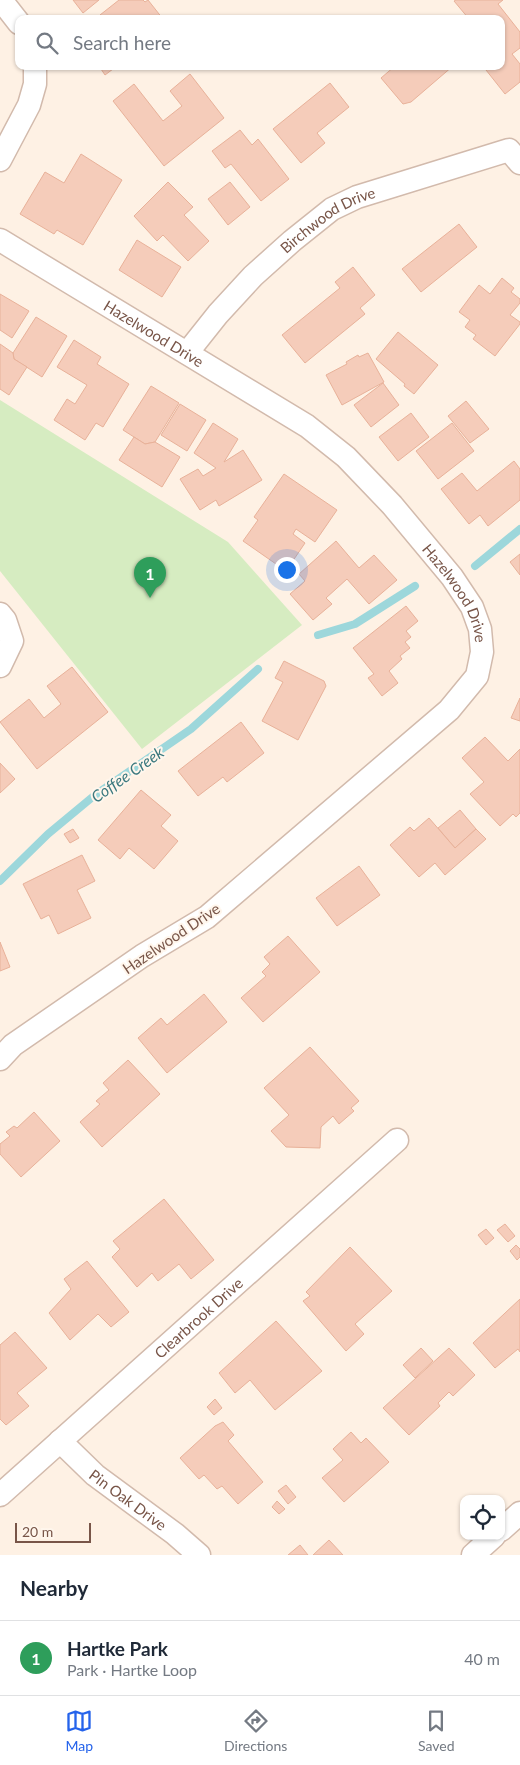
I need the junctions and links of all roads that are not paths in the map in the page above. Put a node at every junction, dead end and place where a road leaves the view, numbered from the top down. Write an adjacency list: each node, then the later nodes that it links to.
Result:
1 (1, 0): 2 (street)
2 (15, 18)
3 (35, 70): 5 (street)
4 (516, 154): 7 (street, Birchwood Drive)
5 (0, 160)
6 (0, 240): 7 (street, Hazelwood Drive)
7 (187, 353): 10 (street, Hazelwood Drive)
8 (0, 614): 9 (street)
9 (0, 666)
10 (0, 1059)
11 (397, 1140): 12 (street, Clearbrook Drive)
12 (60, 1440): 13 (street, Clearbrook Drive); 17 (street, Pin Oak Drive)
13 (0, 1495)
14 (520, 1513): 15 (street)
15 (505, 1526)
16 (490, 1540): 18 (street)
17 (199, 1555)
18 (473, 1555)

